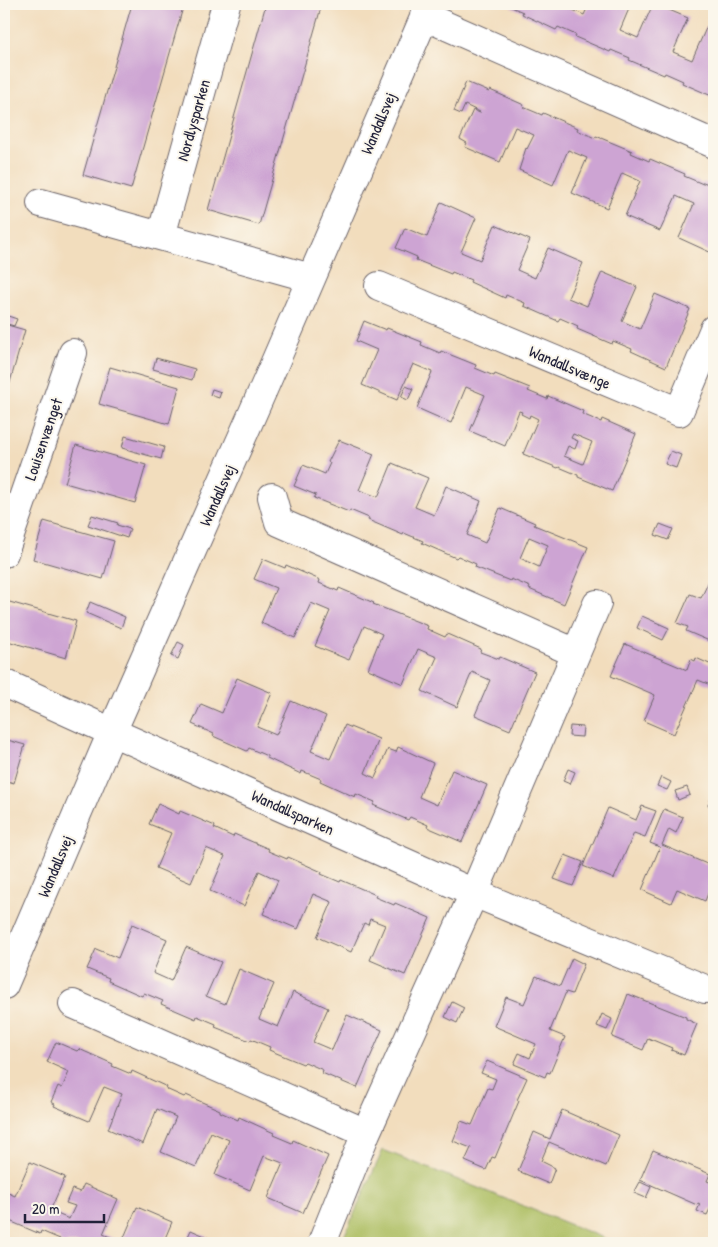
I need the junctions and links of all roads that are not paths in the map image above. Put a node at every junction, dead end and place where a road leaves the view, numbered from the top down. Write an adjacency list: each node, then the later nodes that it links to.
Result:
1 (226, 4): 5 (street, Nordlysparken)
2 (427, 10): 3 (street); 6 (street, Wandallsvej)
3 (714, 144)
4 (41, 203): 5 (street)
5 (161, 236): 6 (street)
6 (311, 278): 15 (street, Wandallsvej)
7 (379, 286): 8 (street, Wandallsvænge)
8 (714, 329)
9 (73, 353): 11 (street, Louisenvænget)
10 (272, 497): 13 (street)
11 (4, 553)
12 (597, 604): 13 (street)
13 (576, 653): 16 (street)
14 (4, 683): 15 (street)
15 (112, 732): 16 (street, Wandallsparken); 17 (street, Wandallsvej)
16 (474, 893): 18 (street, Wandallsparken); 20 (street)
17 (4, 985)
18 (705, 989)
19 (73, 1004): 20 (street)
20 (366, 1133): 21 (street)
21 (322, 1243)

